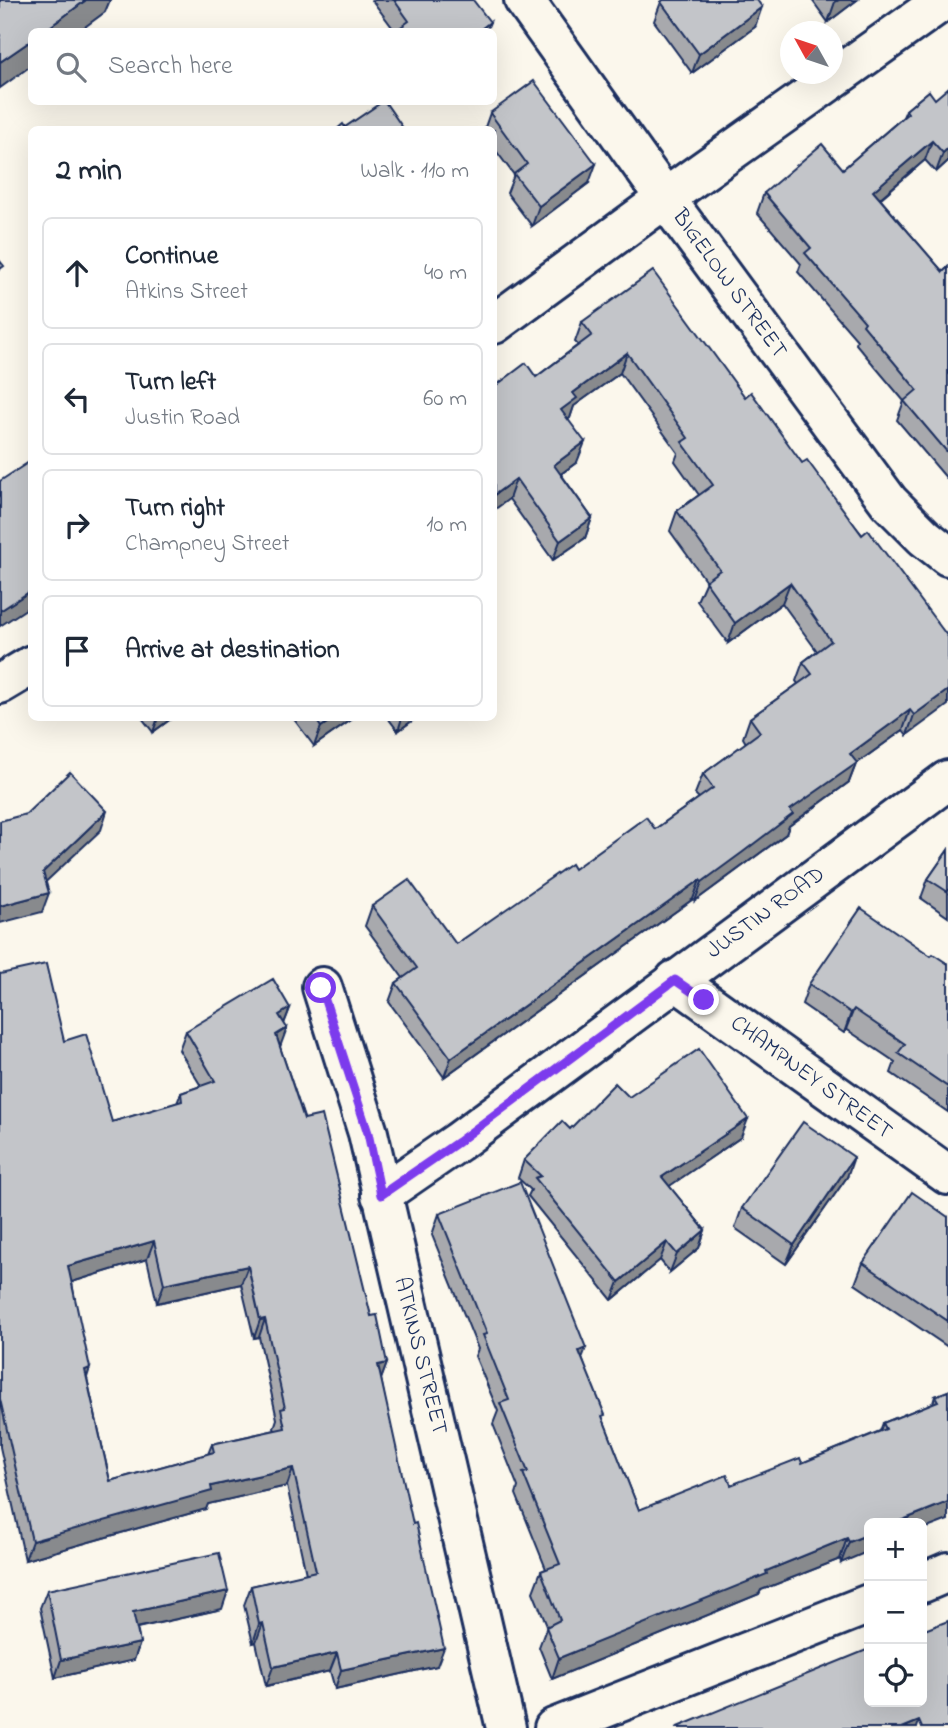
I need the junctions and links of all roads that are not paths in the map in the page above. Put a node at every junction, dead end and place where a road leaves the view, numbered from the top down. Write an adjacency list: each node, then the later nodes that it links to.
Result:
1 (524, 0): 3 (street, BIGELOW STREET)
2 (944, 0): 3 (street)
3 (665, 198): 4 (street); 5 (street, BIGELOW STREET)
4 (497, 322)
5 (948, 556)
6 (28, 667): 7 (street)
7 (0, 684)
8 (948, 780): 9 (street, JUSTIN ROAD)
9 (675, 980): 11 (street, CHAMPNEY STREET); 12 (street, JUSTIN ROAD)
10 (321, 988): 12 (street, ATKINS STREET)
11 (948, 1175)
12 (381, 1195): 16 (street, ATKINS STREET)
13 (948, 1572): 14 (street)
14 (927, 1581)
15 (864, 1606): 17 (street)
16 (506, 1728)
17 (554, 1728)

